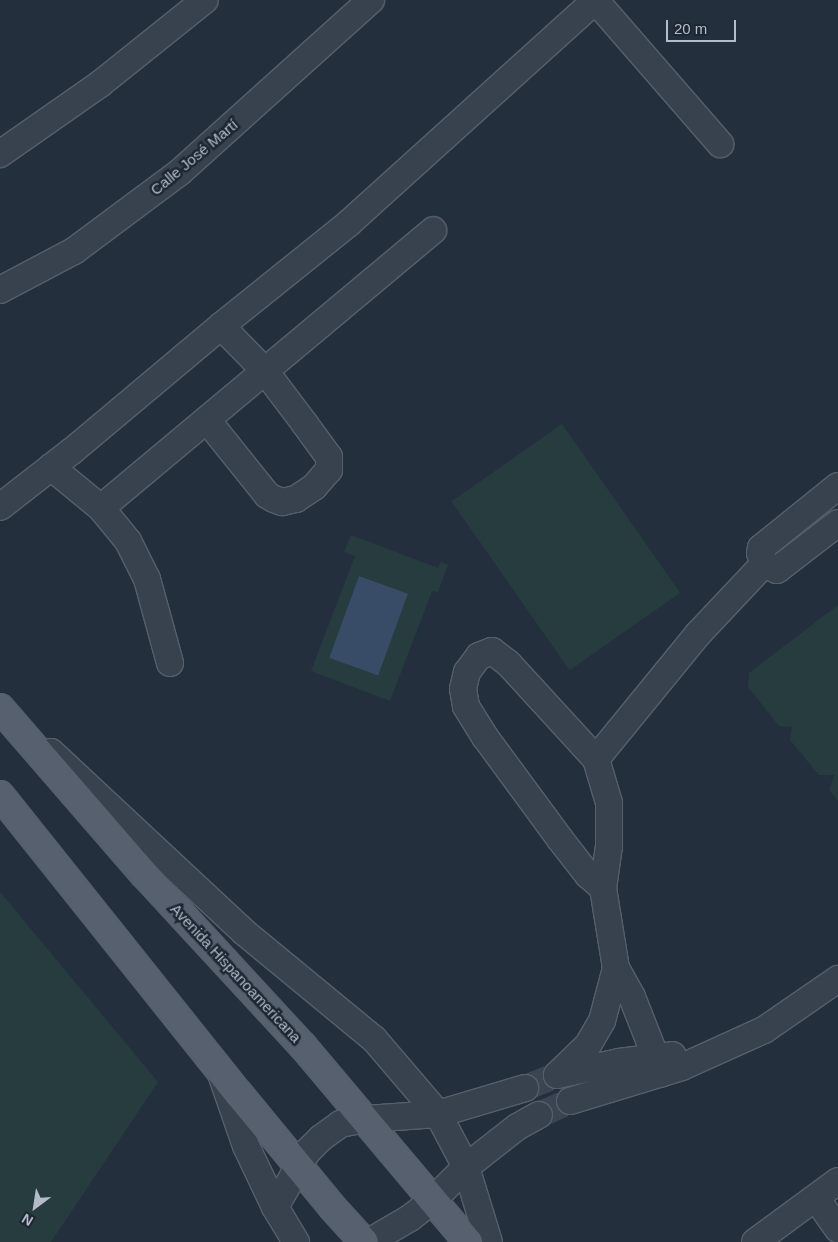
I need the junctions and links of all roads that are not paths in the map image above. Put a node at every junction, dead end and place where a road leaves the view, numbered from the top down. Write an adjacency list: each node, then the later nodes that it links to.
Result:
1 (206, 0): 5 (street)
2 (596, 0): 4 (street); 8 (street)
3 (363, 2): 7 (street, Calle José Martí)
4 (720, 144)
5 (0, 154)
6 (433, 230): 9 (street)
7 (0, 290)
8 (221, 326): 9 (street); 11 (street)
9 (265, 372): 10 (street); 10 (street)
10 (207, 420): 14 (street)
11 (51, 467): 13 (street); 14 (street)
12 (838, 486): 16 (street)
13 (0, 506)
14 (101, 508): 17 (street)
15 (838, 522): 16 (street)
16 (764, 564): 20 (street)
17 (170, 663)
18 (0, 704): 29 (street)
19 (0, 708): 31 (main road, Avenida Hispanoamericana)
20 (596, 759): 22 (street); 22 (street)
21 (0, 795): 26 (main road)
22 (603, 888): 23 (street)
23 (616, 968): 25 (street); 25 (street)
24 (838, 979): 25 (street)
25 (659, 1065): 28 (street)
26 (219, 1068): 32 (main road); 37 (street)
27 (525, 1088): 29 (street)
28 (570, 1101)
29 (438, 1114): 31 (street); 33 (street)
30 (539, 1115): 33 (street)
31 (366, 1119): 32 (street); 36 (main road, Avenida Hispanoamericana)
32 (298, 1165): 37 (street); 40 (main road)
33 (466, 1167): 36 (street); 43 (street)
34 (838, 1181): 35 (street)
35 (816, 1198): 38 (street); 44 (street)
36 (434, 1199): 41 (street); 42 (main road, Avenida Hispanoamericana)
37 (275, 1207): 39 (street)
38 (838, 1229)
39 (296, 1242)
40 (364, 1242)
41 (369, 1242)
42 (468, 1242)
43 (489, 1242)
44 (755, 1242)

